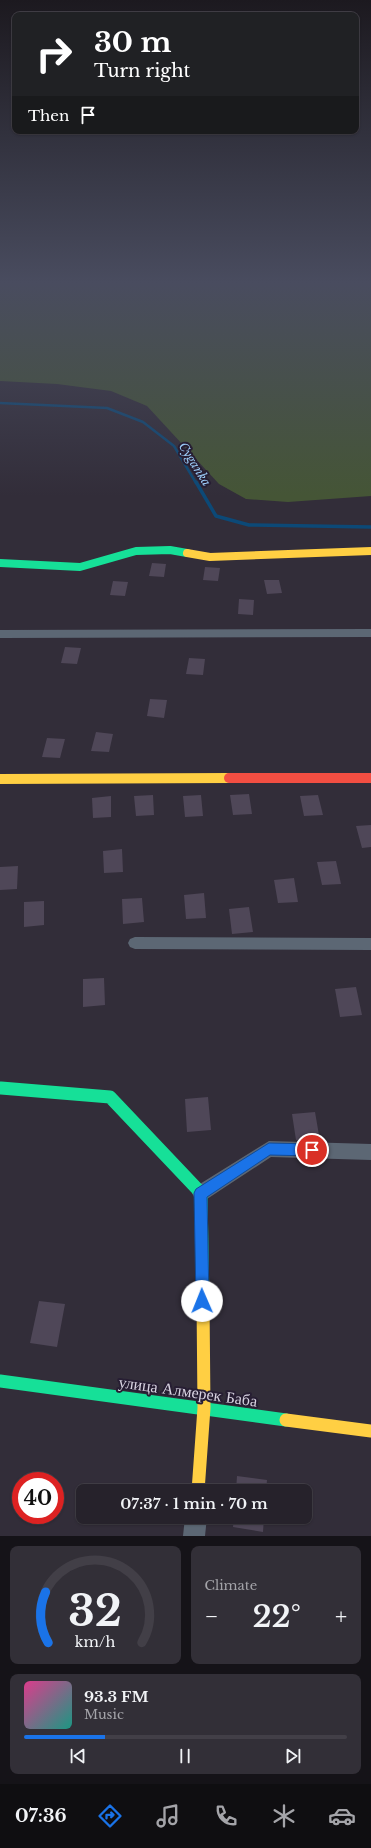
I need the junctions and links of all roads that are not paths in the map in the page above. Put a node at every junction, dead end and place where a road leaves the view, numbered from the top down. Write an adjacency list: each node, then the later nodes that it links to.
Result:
1 (371, 551): 2 (street)
2 (0, 564)
3 (371, 633): 4 (street)
4 (0, 634)
5 (371, 778): 6 (street)
6 (0, 779)
7 (136, 943): 8 (street)
8 (371, 944)
9 (0, 1088): 11 (street)
10 (371, 1152): 11 (street)
11 (200, 1193): 13 (street)
12 (0, 1381): 13 (street, улица Алмерек Баба)
13 (204, 1408): 14 (street, улица Алмерек Баба); 15 (street)
14 (371, 1431)
15 (199, 1484)
16 (195, 1524): 17 (street)
17 (194, 1536)

